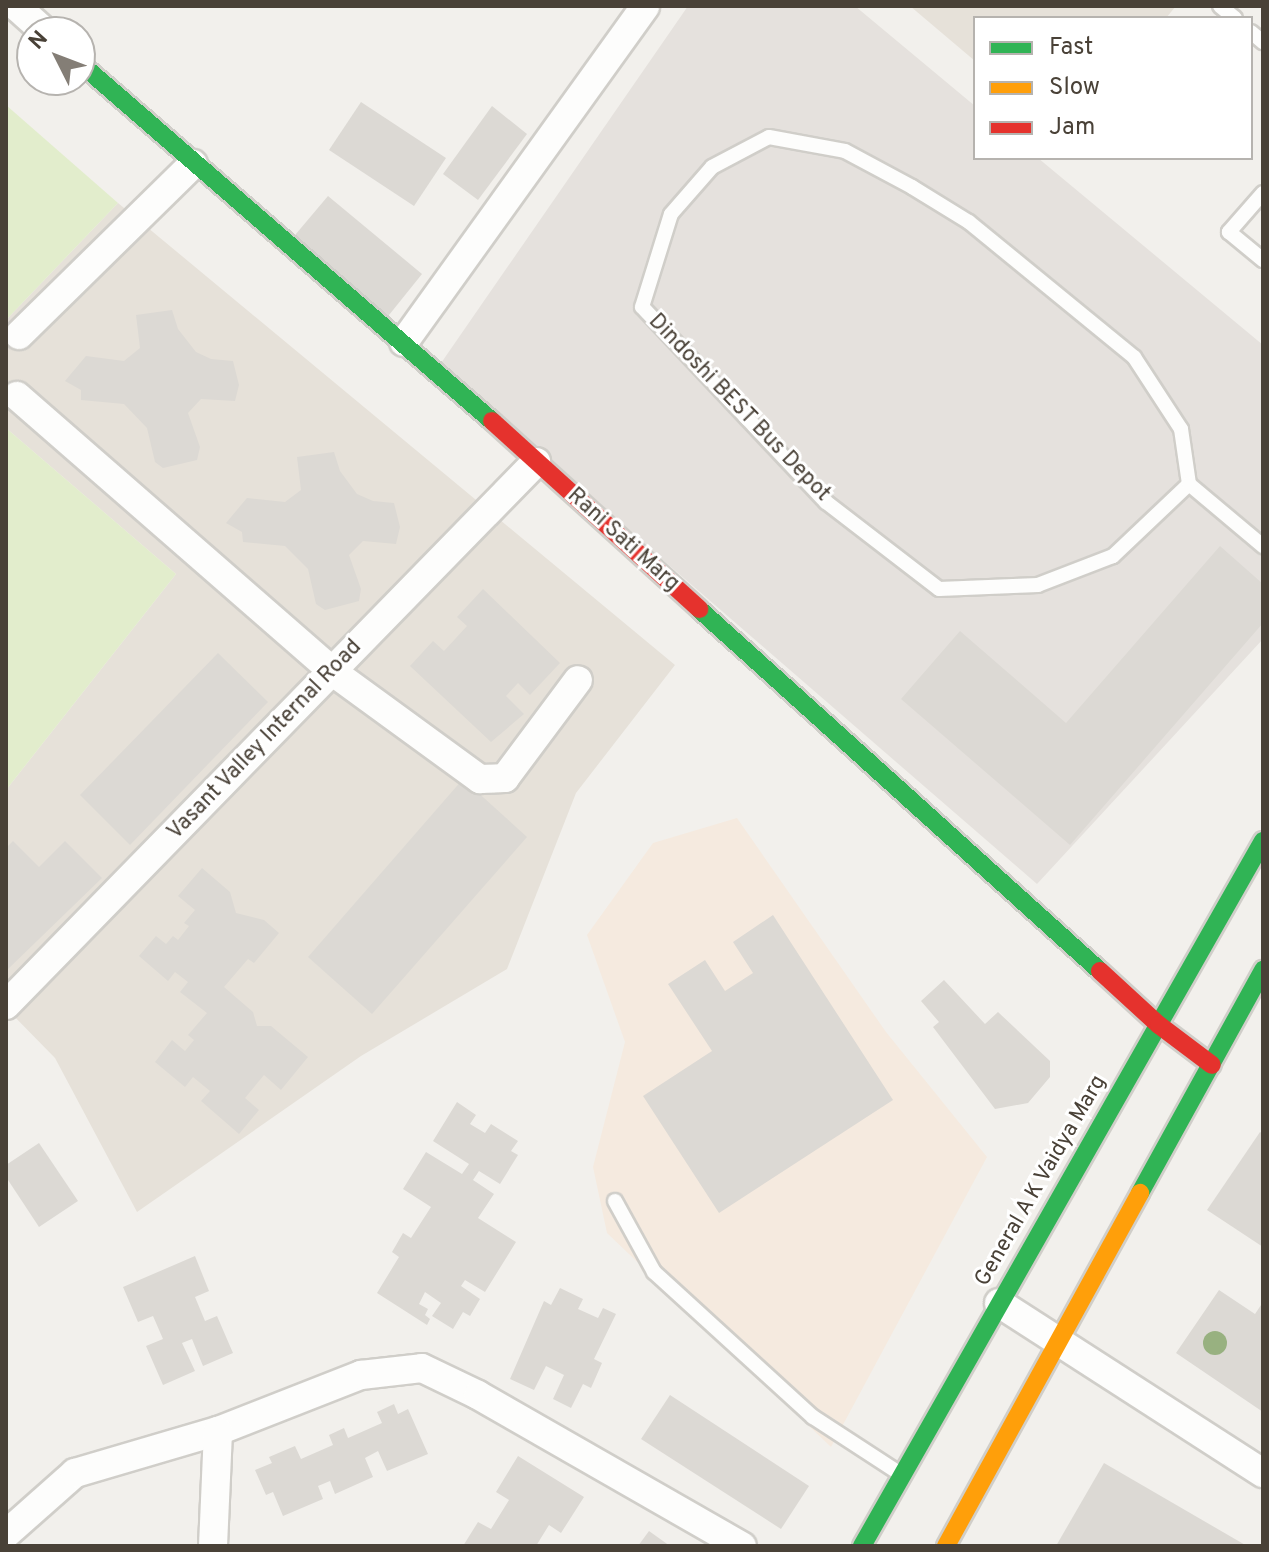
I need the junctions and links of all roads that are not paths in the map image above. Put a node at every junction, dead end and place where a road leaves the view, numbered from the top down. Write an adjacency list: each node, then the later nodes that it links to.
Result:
1 (645, 6): 7 (street)
2 (96, 77): 3 (street, Rani Sati Marg)
3 (193, 164): 6 (street); 7 (street, Rani Sati Marg)
4 (1263, 193): 5 (lane)
5 (1263, 260)
6 (19, 335)
7 (404, 342): 9 (street, Rani Sati Marg)
8 (17, 396): 12 (street)
9 (530, 468): 12 (street, Vasant Valley Internal Road); 17 (street, Rani Sati Marg)
10 (1189, 484): 10 (lane, Dindoshi BEST Bus Depot); 11 (lane)
11 (1263, 546)
12 (333, 672): 13 (street); 16 (street, Vasant Valley Internal Road)
13 (578, 680)
14 (1263, 841): 17 (street, General A K Vaidya Marg)
15 (1263, 970): 18 (street)
16 (6, 1005)
17 (1159, 1025): 18 (street, Rani Sati Marg); 20 (street, General A K Vaidya Marg)
18 (1212, 1065): 21 (street)
19 (615, 1201): 24 (lane)
20 (999, 1303): 21 (street); 24 (street, General A K Vaidya Marg)
21 (1061, 1341): 23 (street); 29 (street)
22 (218, 1431): 25 (street); 26 (street); 27 (street)
23 (1263, 1473)
24 (902, 1475): 28 (street, General A K Vaidya Marg)
25 (6, 1534)
26 (213, 1546)
27 (742, 1546)
28 (862, 1546)
29 (946, 1546)

